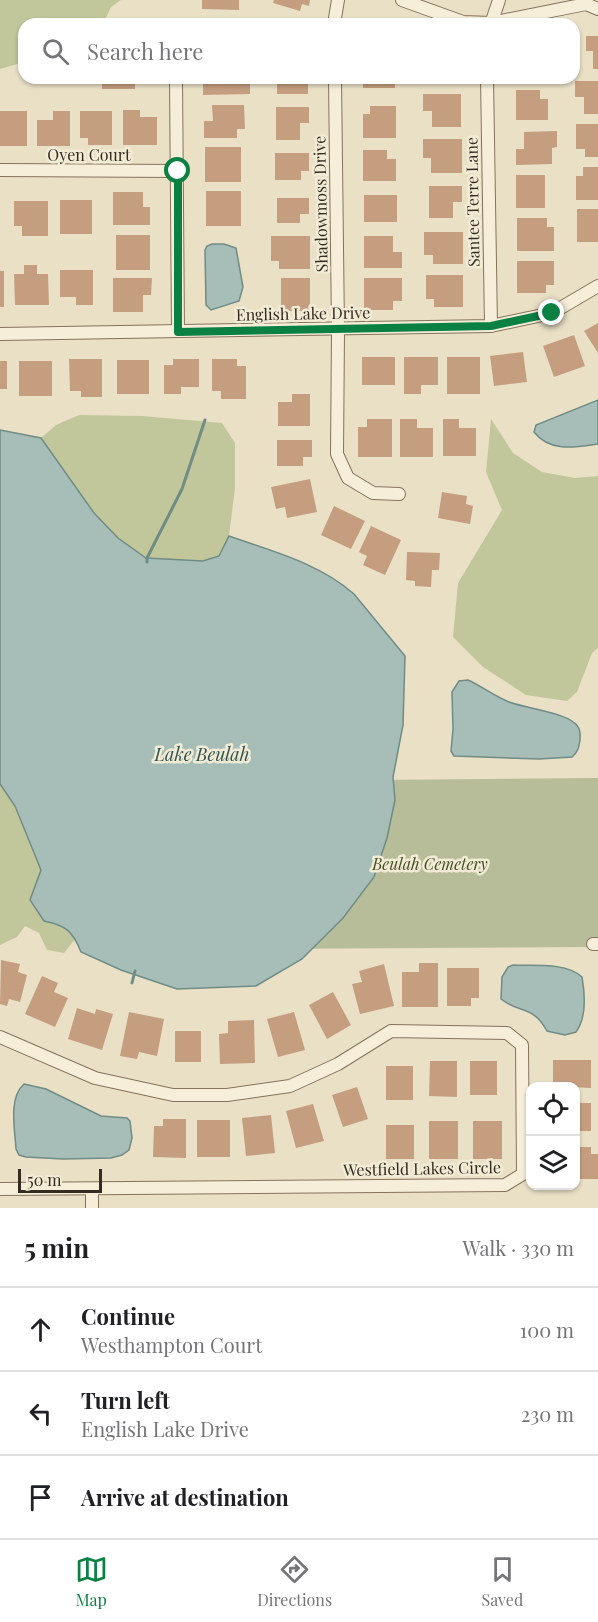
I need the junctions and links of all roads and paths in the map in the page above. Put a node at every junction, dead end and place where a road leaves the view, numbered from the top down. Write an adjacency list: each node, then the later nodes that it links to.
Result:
1 (338, 0): 5 (street)
2 (402, 0): 6 (street)
3 (499, 0): 7 (street)
4 (598, 9): 8 (street)
5 (335, 18)
6 (452, 18)
7 (493, 18)
8 (520, 18)
9 (176, 84): 13 (street)
10 (334, 84): 16 (street, Shadowmoss Drive)
11 (487, 84): 15 (street, Santee Terre Lane)
12 (0, 170): 13 (street, Oyen Court)
13 (178, 171): 17 (street)
14 (598, 286): 15 (street, English Lake Drive)
15 (491, 326): 16 (street, English Lake Drive)
16 (338, 330): 17 (street, English Lake Drive); 19 (street, Shadowmoss Drive)
17 (178, 332): 18 (street, English Lake Drive)
18 (0, 334)
19 (399, 494)
20 (0, 1037): 22 (street, Westfield Lakes Circle)
21 (0, 1189): 22 (street, Westfield Lakes Circle)
22 (92, 1190): 23 (street)
23 (92, 1208)

